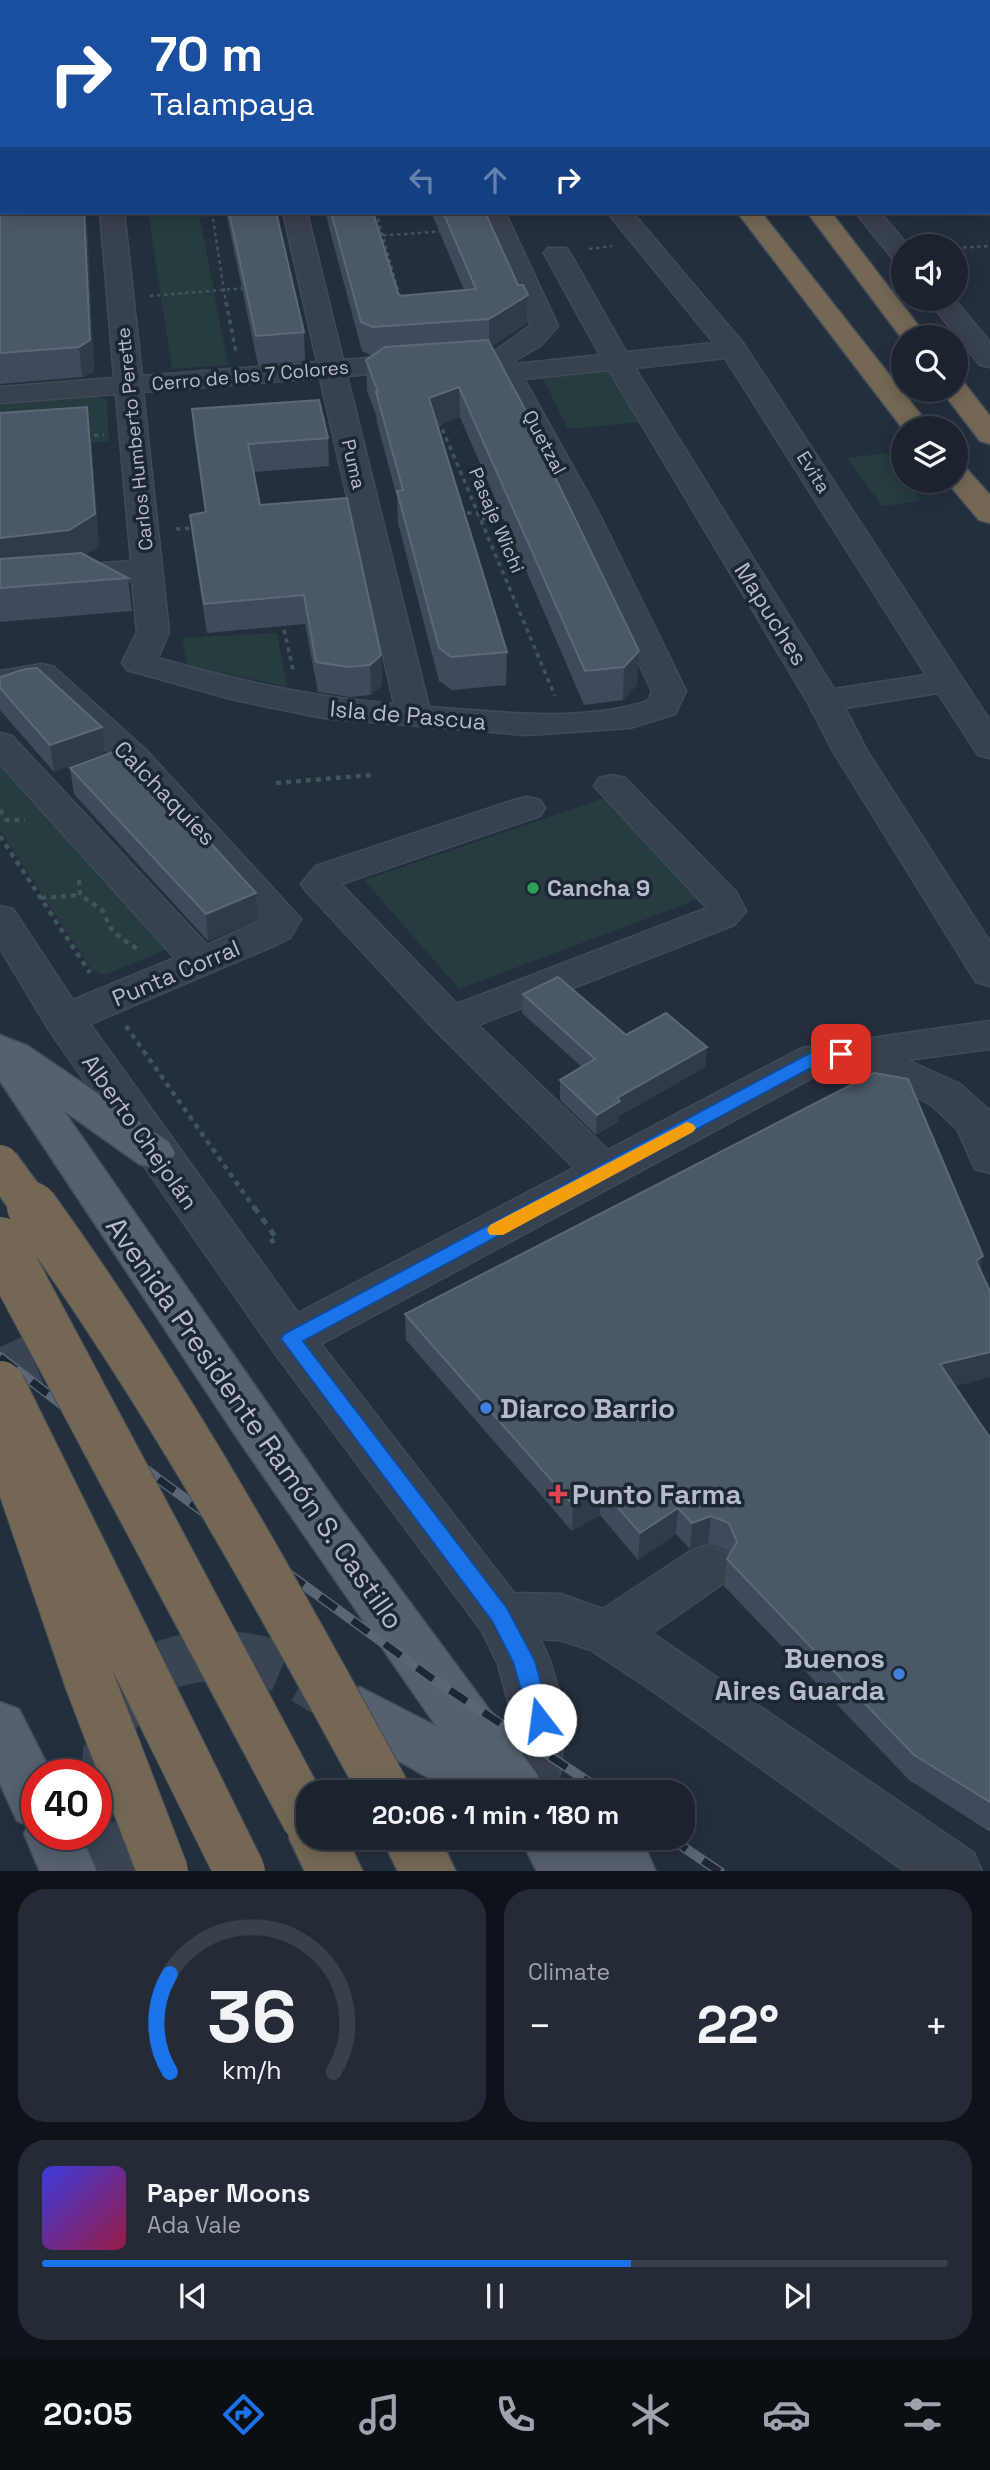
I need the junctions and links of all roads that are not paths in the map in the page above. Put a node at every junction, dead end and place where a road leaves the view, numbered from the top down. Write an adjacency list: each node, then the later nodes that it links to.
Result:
1 (112, 214): 18 (street, Carlos Humberto Perette)
2 (295, 214): 17 (street, Puma)
3 (621, 214): 12 (street, Evita)
4 (750, 214): 21 (highway)
5 (821, 214): 11 (highway)
6 (869, 214): 8 (street)
7 (497, 219): 16 (street)
8 (891, 241)
9 (557, 253): 15 (street, Mapuches)
10 (950, 311): 13 (street)
11 (905, 325)
12 (733, 349): 15 (street); 29 (street, Evita)
13 (990, 359)
14 (431, 361): 17 (street, Cerro de los 7 Colores)
15 (619, 361): 16 (street); 31 (street, Mapuches)
16 (493, 363): 30 (street, Quetzal)
17 (333, 368): 18 (street, Cerro de los 7 Colores); 32 (street, Puma)
18 (127, 385): 19 (street, Cerro de los 7 Colores); 25 (street, Carlos Humberto Perette)
19 (0, 395)
20 (964, 402): 22 (highway)
21 (908, 416)
22 (990, 435)
23 (968, 488): 24 (highway)
24 (990, 514)
25 (149, 569): 26 (street); 27 (street, Carlos Humberto Perette)
26 (0, 580)
27 (139, 663): 32 (street, Isla de Pascua)
28 (0, 681): 35 (street, Calchaquíes)
29 (946, 682): 31 (street); 34 (street, Evita)
30 (669, 691): 32 (street, Isla de Pascua)
31 (824, 701): 42 (street, Mapuches)
32 (414, 715)
33 (0, 743): 37 (street)
34 (990, 748)
35 (134, 757): 37 (street); 40 (street, Calchaquíes)
36 (612, 786): 44 (street)
37 (36, 805): 41 (street)
38 (527, 808): 44 (street)
39 (0, 918): 43 (street, Alberto Chejolán)
40 (282, 919): 41 (street, Punta Corral)
41 (201, 961): 43 (street, Punta Corral)
42 (990, 973)
43 (64, 1020): 48 (street, Alberto Chejolán)
44 (450, 1021): 51 (street)
45 (990, 1035): 47 (street)
46 (0, 1048): 48 (main road); 64 (main road, Avenida Presidente Ramón S. Castillo)
47 (816, 1058): 49 (street); 51 (street)
48 (154, 1153): 53 (street, Alberto Chejolán)
49 (990, 1158)
50 (0, 1164): 62 (highway, bridge)
51 (605, 1173): 53 (street)
52 (0, 1242): 66 (highway, bridge)
53 (290, 1339): 57 (street)
54 (0, 1386): 74 (highway, bridge)
55 (0, 1418): 73 (highway, bridge)
56 (707, 1567): 58 (street)
57 (500, 1615): 58 (street); 65 (street)
58 (609, 1634): 79 (street)
59 (360, 1711): 63 (main road)
60 (0, 1726): 61 (main road)
61 (21, 1770)
62 (378, 1780)
63 (483, 1780)
64 (508, 1780)
65 (531, 1780)
66 (296, 1797)
67 (59, 1850): 72 (main road)
68 (324, 1850): 75 (highway)
69 (417, 1850): 76 (highway)
70 (556, 1850): 77 (main road)
71 (595, 1850): 78 (main road)
72 (69, 1871)
73 (163, 1871)
74 (240, 1871)
75 (335, 1871)
76 (428, 1871)
77 (570, 1871)
78 (628, 1871)
79 (954, 1871)

